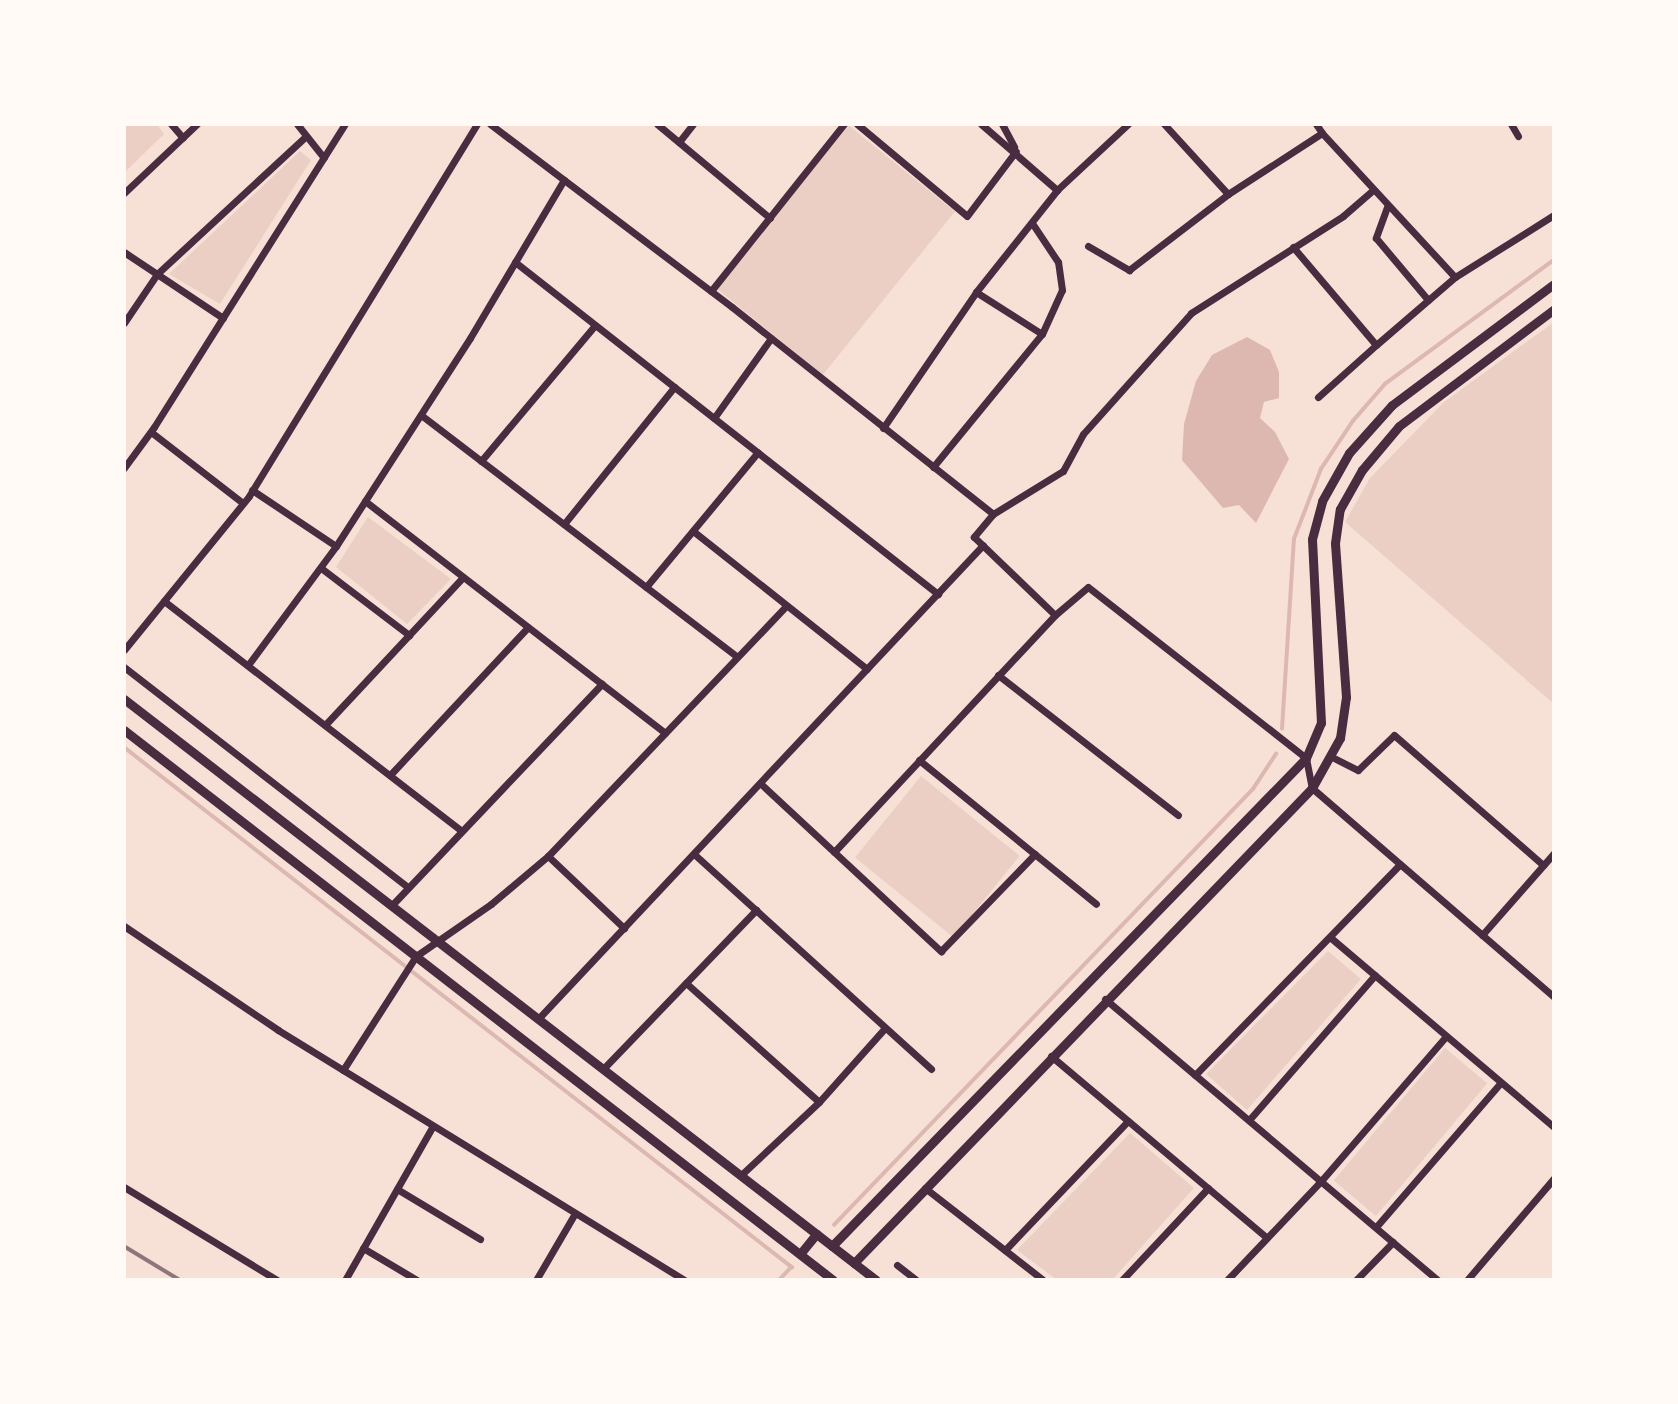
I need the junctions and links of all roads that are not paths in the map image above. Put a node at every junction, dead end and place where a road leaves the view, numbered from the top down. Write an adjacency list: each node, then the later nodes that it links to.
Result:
1 (171, 124): 20 (street)
2 (197, 124): 20 (street)
3 (297, 124): 18 (street)
4 (345, 124): 23 (street)
5 (477, 124): 60 (street)
6 (490, 124): 24 (street)
7 (657, 124): 21 (street)
8 (693, 124): 21 (street)
9 (844, 124): 31 (street)
10 (857, 124): 22 (street)
11 (981, 124): 22 (street)
12 (1002, 124): 22 (street)
13 (1128, 124): 25 (street)
14 (1164, 124): 28 (street)
15 (1317, 124): 17 (street)
16 (1511, 124): 19 (street)
17 (1322, 133): 26 (street); 28 (street)
18 (306, 136): 23 (street); 37 (street)
19 (1518, 136)
20 (183, 138): 27 (street)
21 (679, 142): 31 (street)
22 (1016, 151): 25 (street)
23 (324, 158): 44 (street)
24 (564, 180): 36 (street); 40 (street)
25 (1057, 190): 32 (street)
26 (1371, 191): 29 (street); 34 (street)
27 (124, 193)
28 (1228, 194): 33 (street)
29 (1387, 207): 38 (street); 42 (street)
30 (1554, 215): 38 (street)
31 (770, 218): 40 (street)
32 (1032, 223): 41 (street); 47 (street)
33 (1088, 246)
34 (1293, 247): 49 (street); 63 (street)
35 (124, 252): 37 (street)
36 (515, 262): 46 (street); 52 (street)
37 (158, 274): 44 (street); 45 (street)
38 (1455, 277): 42 (street)
39 (1554, 284): 89 (street)
40 (711, 291): 48 (street)
41 (976, 292): 47 (street); 54 (street)
42 (1428, 300): 49 (street)
43 (1554, 309): 88 (street)
44 (223, 318): 55 (street)
45 (124, 323)
46 (595, 324): 50 (street); 57 (street)
47 (1042, 334): 58 (street)
48 (771, 338): 53 (street); 54 (street)
49 (1376, 345): 51 (street)
50 (674, 387): 53 (street); 64 (street)
51 (1318, 397)
52 (421, 415): 57 (street); 61 (street)
53 (714, 418): 56 (street)
54 (883, 428): 58 (street)
55 (151, 432): 59 (street); 62 (street)
56 (758, 453): 65 (street); 71 (street)
57 (481, 461): 64 (street)
58 (933, 467): 63 (street)
59 (124, 468)
60 (252, 490): 62 (street); 67 (street)
61 (365, 501): 67 (street); 69 (street)
62 (243, 503): 72 (street)
63 (993, 514): 66 (street)
64 (564, 524): 70 (street)
65 (693, 531): 70 (street); 73 (street)
66 (983, 545): 71 (street); 74 (street)
67 (336, 546): 68 (street)
68 (321, 568): 76 (street); 79 (street)
69 (463, 577): 75 (street); 76 (street)
70 (646, 587): 78 (street)
71 (938, 594): 81 (street)
72 (164, 601): 77 (street); 79 (street)
73 (786, 606): 78 (street); 81 (street)
74 (1055, 615): 82 (street); 89 (street)
75 (528, 627): 83 (street); 91 (street)
76 (409, 635): 85 (street)
77 (124, 650)
78 (737, 657): 87 (street)
79 (248, 665): 85 (street)
80 (124, 667): 103 (street)
81 (867, 669): 92 (street)
82 (998, 675): 90 (street); 94 (street)
83 (602, 684): 87 (street); 95 (street)
84 (124, 699): 105 (street)
85 (325, 725): 91 (street)
86 (124, 730): 112 (street)
87 (665, 733): 100 (street)
88 (1332, 757): 93 (street); 102 (street)
89 (1306, 758): 93 (street); 144 (street)
90 (919, 760): 96 (street); 99 (street)
91 (390, 775): 95 (street)
92 (761, 784): 96 (street); 98 (street)
93 (1312, 788): 101 (street); 116 (street)
94 (1178, 815)
95 (459, 829): 103 (street)
96 (834, 852): 99 (street)
97 (1554, 853): 102 (street)
98 (694, 854): 106 (street); 108 (street)
99 (1035, 854): 104 (street)
100 (548, 856): 108 (street); 111 (street)
101 (1400, 864): 109 (street); 110 (street)
102 (1543, 865): 109 (street)
103 (408, 887): 105 (street)
104 (1096, 904)
105 (392, 905): 111 (street)
106 (755, 910): 114 (street); 118 (street)
107 (124, 926): 123 (street)
108 (624, 928): 117 (street)
109 (1482, 935): 115 (street)
110 (1331, 937): 113 (street); 124 (street)
111 (441, 940): 112 (street); 117 (street)
112 (416, 956): 123 (street); 147 (street)
113 (1375, 975): 119 (street); 127 (street)
114 (686, 983): 121 (street); 126 (street)
115 (1553, 996)
116 (1105, 999): 120 (street); 124 (street)
117 (538, 1019): 121 (street)
118 (885, 1028): 122 (street); 126 (street)
119 (1446, 1036): 125 (street); 133 (street)
120 (1050, 1055): 128 (street); 135 (street)
121 (603, 1069): 131 (street)
122 (931, 1069)
123 (343, 1070): 129 (street)
124 (1195, 1075): 127 (street)
125 (1501, 1082): 130 (street); 139 (street)
126 (819, 1102): 131 (street)
127 (1249, 1120): 133 (street)
128 (1128, 1121): 136 (street); 146 (street)
129 (433, 1126): 137 (street); 138 (street)
130 (1554, 1127)
131 (741, 1175): 140 (street)
132 (1554, 1178): 163 (street)
133 (1321, 1181): 139 (street); 141 (street)
134 (124, 1187): 151 (street)
135 (925, 1188): 146 (street); 148 (street)
136 (1208, 1188): 141 (street); 159 (street)
137 (397, 1189): 142 (street); 145 (street)
138 (574, 1215): 150 (street); 154 (street)
139 (1376, 1227): 143 (street)
140 (817, 1234): 144 (street); 147 (street)
141 (1267, 1238): 160 (street)
142 (480, 1239)
143 (1392, 1242): 161 (street); 162 (street)
144 (832, 1246): 148 (street)
145 (363, 1248): 152 (street); 153 (street)
146 (1004, 1250): 158 (street)
147 (800, 1254): 155 (street)
148 (853, 1263): 156 (street)
149 (897, 1265): 157 (street)
150 (537, 1279)
151 (277, 1280)
152 (345, 1280)
153 (417, 1280)
154 (684, 1280)
155 (833, 1280)
156 (876, 1280)
157 (916, 1280)
158 (1043, 1280)
159 (1122, 1280)
160 (1227, 1280)
161 (1356, 1280)
162 (1438, 1280)
163 (1467, 1280)

